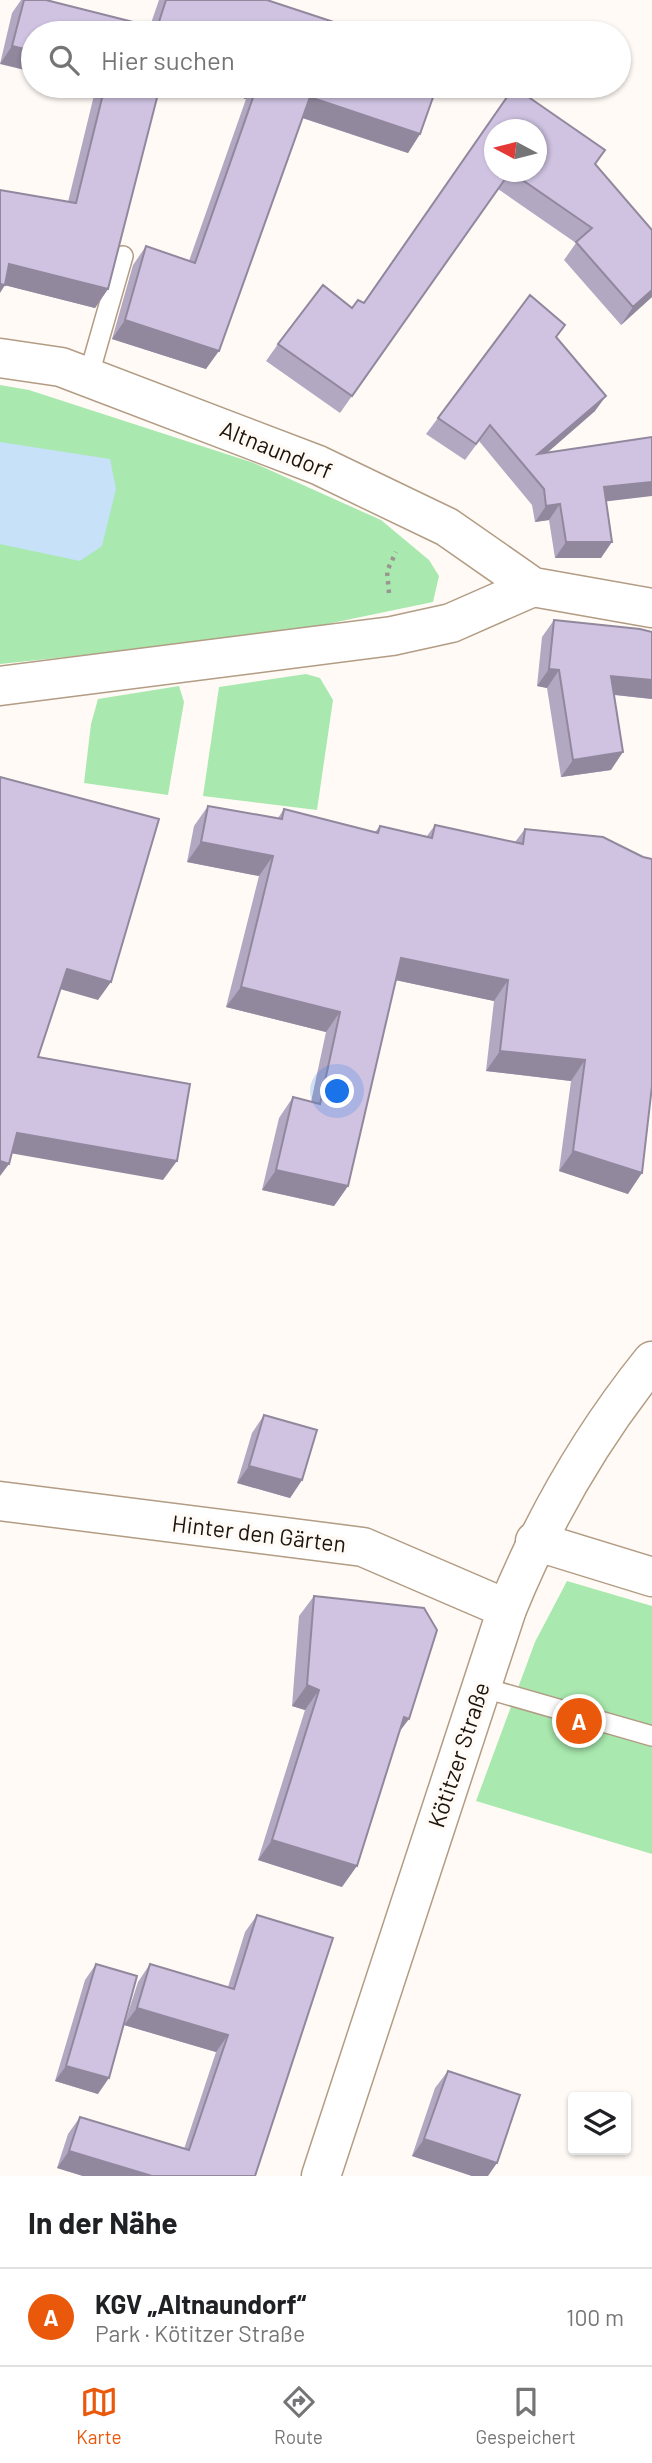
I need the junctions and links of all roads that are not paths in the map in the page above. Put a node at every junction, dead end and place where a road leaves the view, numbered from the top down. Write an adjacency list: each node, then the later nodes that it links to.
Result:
1 (123, 256): 3 (lane)
2 (0, 358): 3 (street, Altnaundorf)
3 (88, 378): 4 (street, Altnaundorf)
4 (533, 587): 5 (street, Altnaundorf); 6 (street)
5 (652, 608)
6 (0, 686)
7 (652, 1361): 9 (street, Kötitzer Straße)
8 (0, 1501): 11 (street, Hinter den Gärten)
9 (535, 1541): 10 (street); 11 (street, Kötitzer Straße)
10 (652, 1577)
11 (507, 1609): 12 (street, Kötitzer Straße)
12 (481, 1688): 13 (lane); 14 (street, Kötitzer Straße)
13 (652, 1736)
14 (321, 2176)

